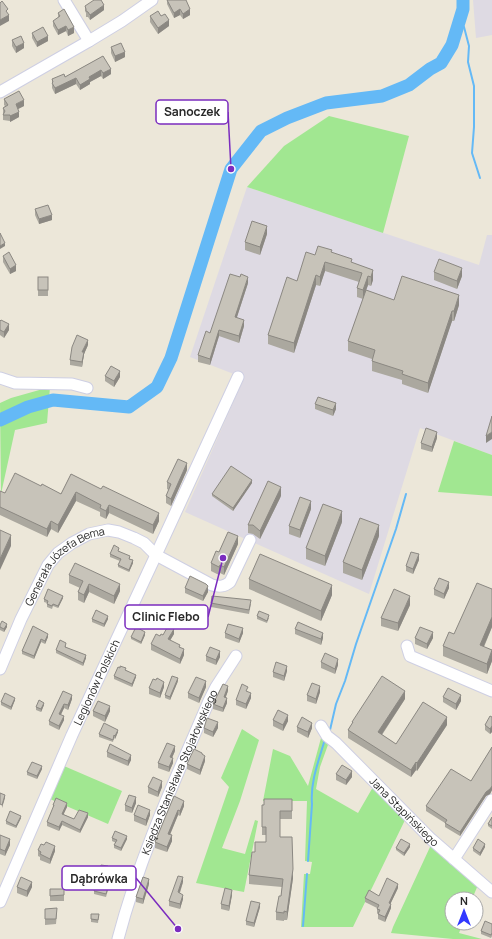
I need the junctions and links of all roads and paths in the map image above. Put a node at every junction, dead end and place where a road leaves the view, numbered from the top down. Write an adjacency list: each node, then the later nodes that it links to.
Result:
1 (64, 0): 3 (street)
2 (152, 0): 3 (street)
3 (89, 41): 4 (street)
4 (0, 92)
5 (238, 377): 9 (street, Legionów Polskich)
6 (0, 378): 7 (street)
7 (87, 388)
8 (250, 540): 9 (street, Generała Józefa Bema)
9 (156, 555): 12 (street, Generała Józefa Bema); 18 (street, Legionów Polskich)
10 (407, 646): 13 (street)
11 (236, 656): 19 (street, Księdza Stanisława Stojałowskiego)
12 (0, 669)
13 (492, 691)
14 (321, 726): 16 (street, Jana Stapińskiego)
15 (492, 800): 16 (street)
16 (454, 859): 17 (street, Jana Stapińskiego)
17 (492, 892)
18 (0, 902)
19 (118, 939)

